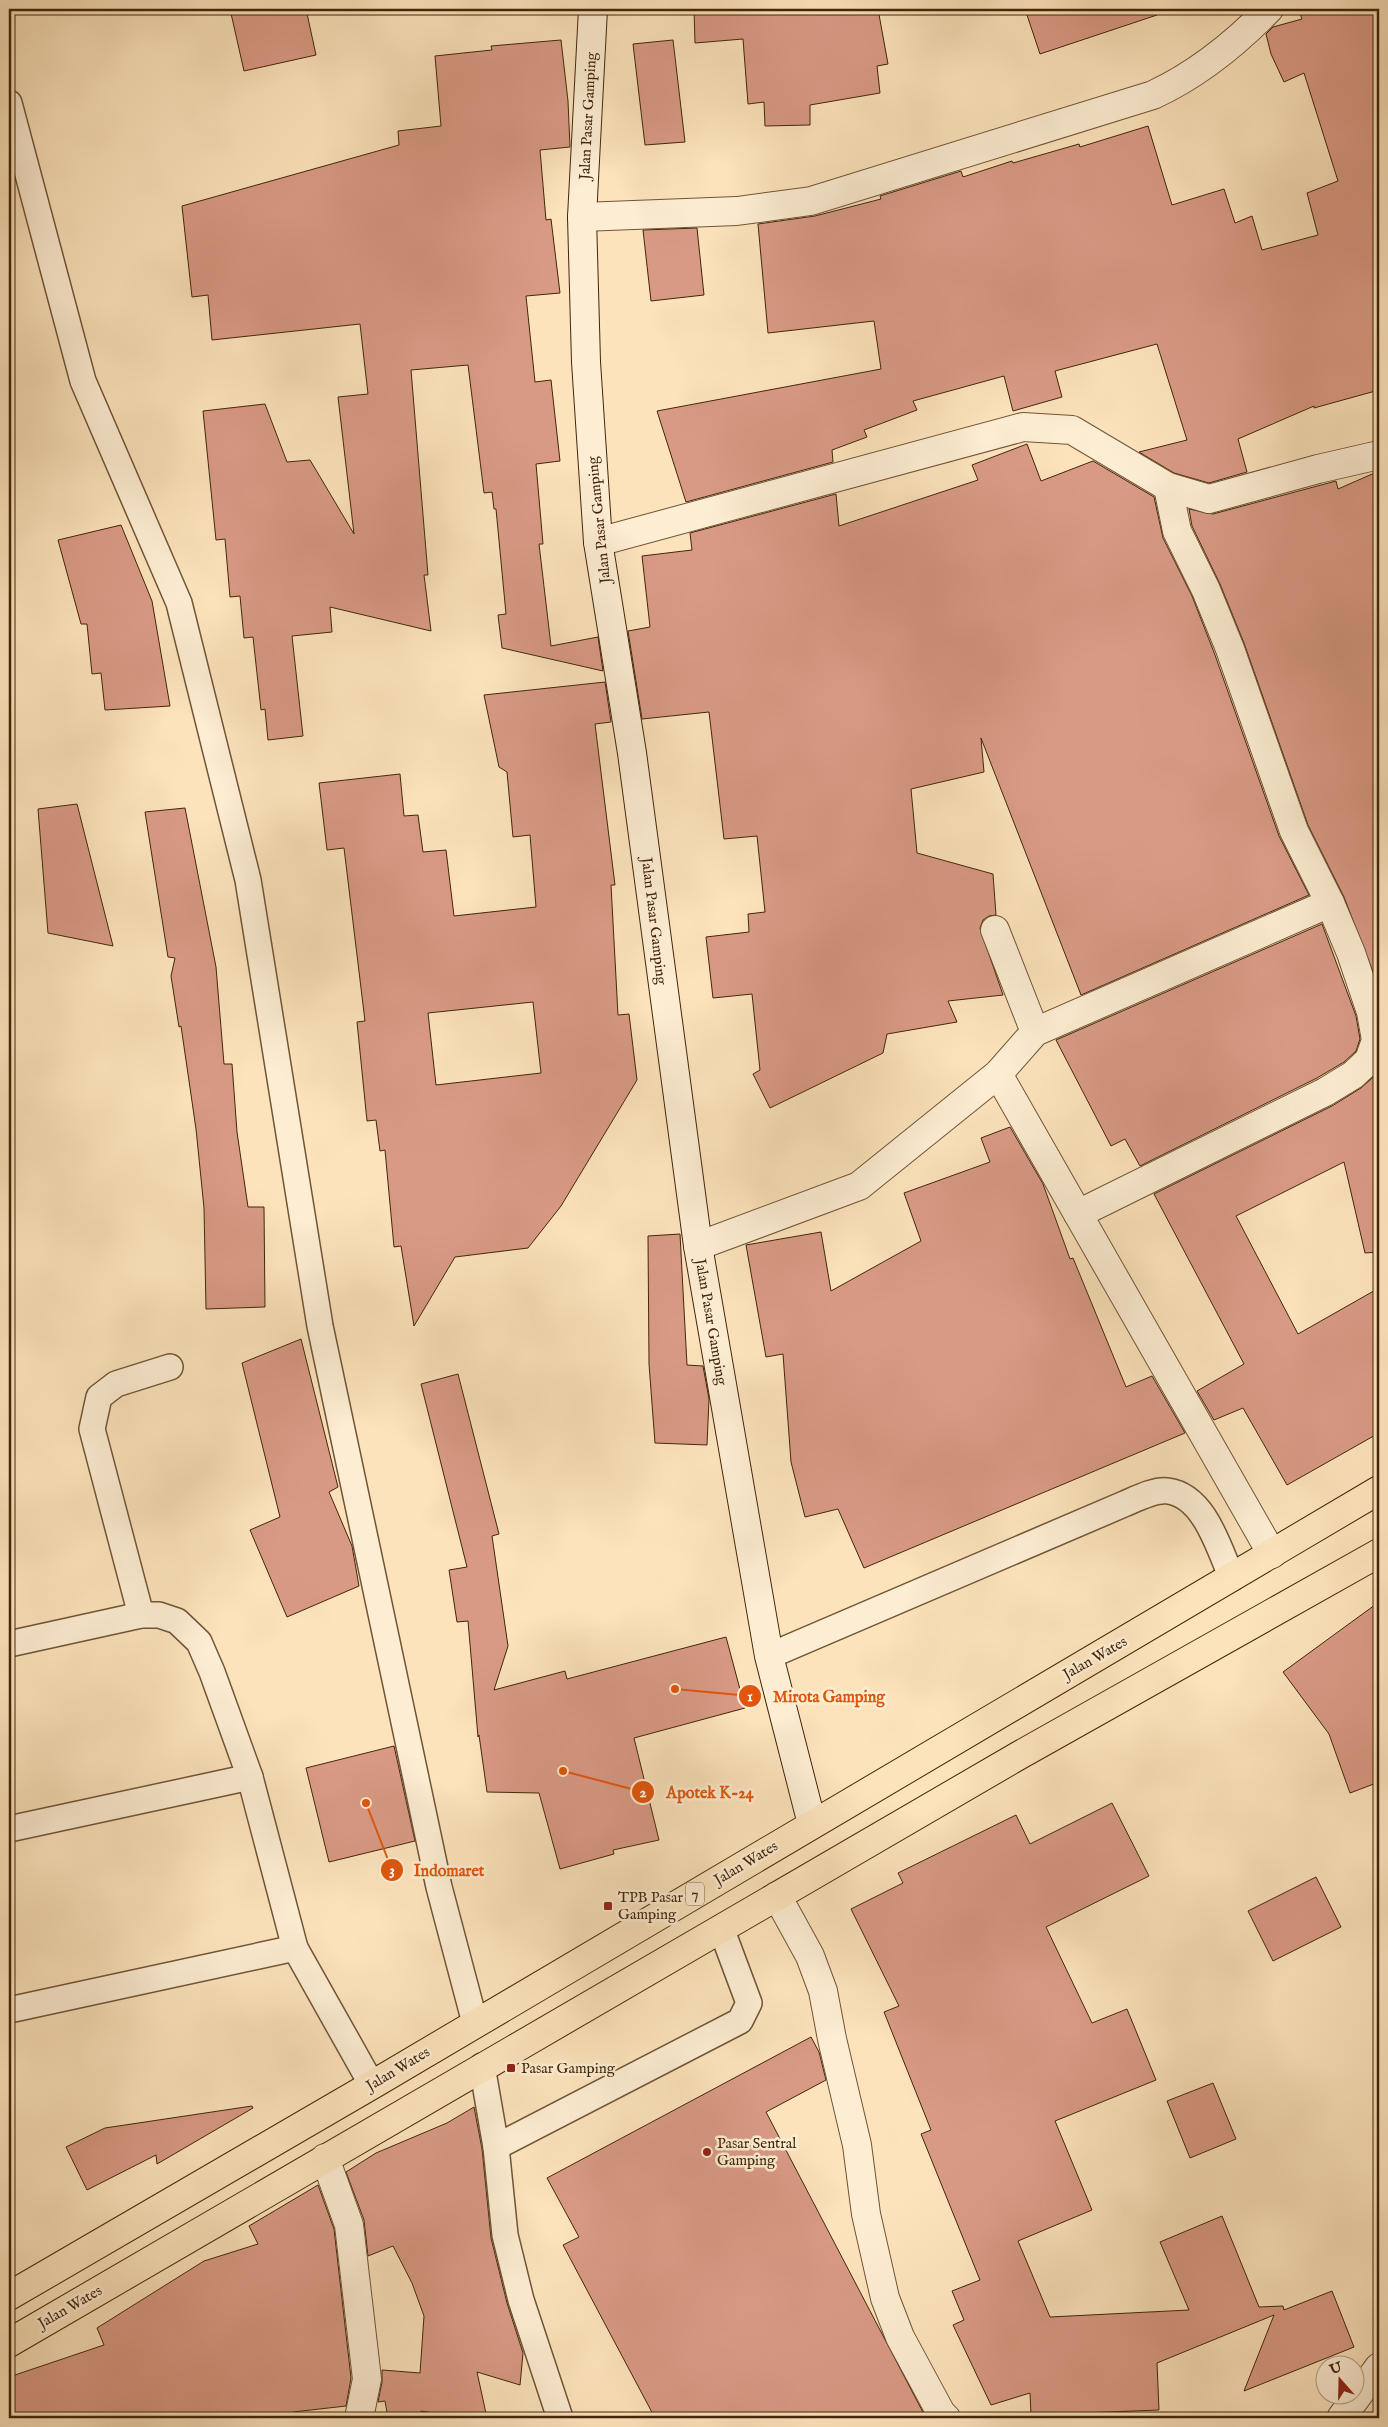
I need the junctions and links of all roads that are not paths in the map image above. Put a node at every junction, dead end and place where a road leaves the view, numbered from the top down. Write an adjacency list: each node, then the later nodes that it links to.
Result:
1 (594, 9): 4 (street, Jalan Pasar Gamping)
2 (1269, 9): 4 (street)
3 (9, 103): 30 (lane)
4 (582, 217): 7 (street, Jalan Pasar Gamping)
5 (1379, 455): 6 (street)
6 (1168, 487): 7 (street); 8 (street)
7 (598, 542): 14 (street, Jalan Pasar Gamping)
8 (1330, 903): 10 (street); 11 (street)
9 (995, 930): 11 (street)
10 (1376, 1025): 13 (street)
11 (1035, 1032): 12 (street)
12 (998, 1074): 13 (street); 14 (street)
13 (1078, 1214): 18 (street)
14 (698, 1246): 22 (street, Jalan Pasar Gamping)
15 (170, 1367): 20 (lane)
16 (1379, 1490): 18 (highway, Jalan Wates / 7)
17 (1379, 1553): 26 (highway, Jalan Wates)
18 (1272, 1554): 19 (highway, Jalan Wates / 7)
19 (1232, 1578): 22 (lane); 24 (highway, Jalan Wates / 7)
20 (141, 1615): 21 (lane); 23 (lane)
21 (9, 1644)
22 (769, 1656): 24 (street, Jalan Pasar Gamping)
23 (250, 1777): 25 (lane); 28 (lane)
24 (812, 1824): 30 (highway, Jalan Wates / 7)
25 (9, 1829)
26 (776, 1896): 27 (highway, Jalan Wates); 40 (street)
27 (721, 1928): 31 (highway, Jalan Wates); 33 (lane)
28 (295, 1948): 29 (lane); 32 (lane)
29 (9, 2010)
30 (475, 2023): 32 (highway, Jalan Wates / 7)
31 (482, 2066): 33 (lane); 34 (highway, Jalan Wates)
32 (372, 2085): 35 (highway, Jalan Wates / 7)
33 (496, 2147): 39 (lane)
34 (325, 2158): 36 (highway, Jalan Wates); 38 (street)
35 (9, 2296)
36 (9, 2343)
37 (1379, 2367): 41 (street)
38 (360, 2418)
39 (560, 2418)
40 (946, 2418)
41 (1341, 2418)

